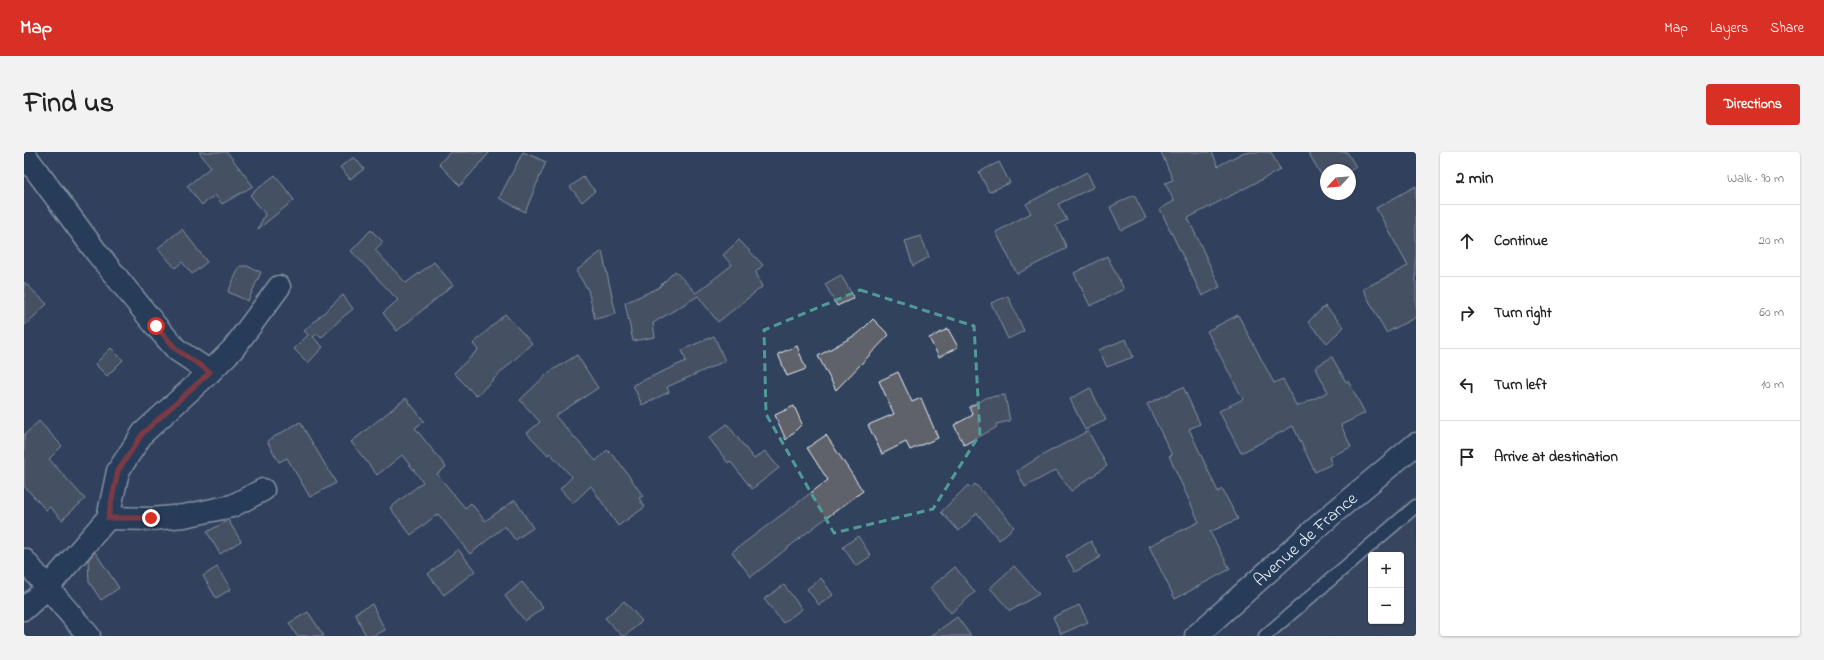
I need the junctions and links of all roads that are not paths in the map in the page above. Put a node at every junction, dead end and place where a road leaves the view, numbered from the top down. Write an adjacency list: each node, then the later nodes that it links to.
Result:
1 (24, 154): 3 (street)
2 (279, 287): 3 (street)
3 (210, 372): 7 (street)
4 (1416, 444): 12 (street, Avenue de France)
5 (263, 490): 7 (street)
6 (1416, 506): 13 (lane)
7 (108, 518): 9 (street)
8 (24, 560): 9 (street)
9 (47, 588): 10 (street); 11 (street)
10 (24, 609)
11 (89, 636)
12 (1196, 636)
13 (1266, 636)

